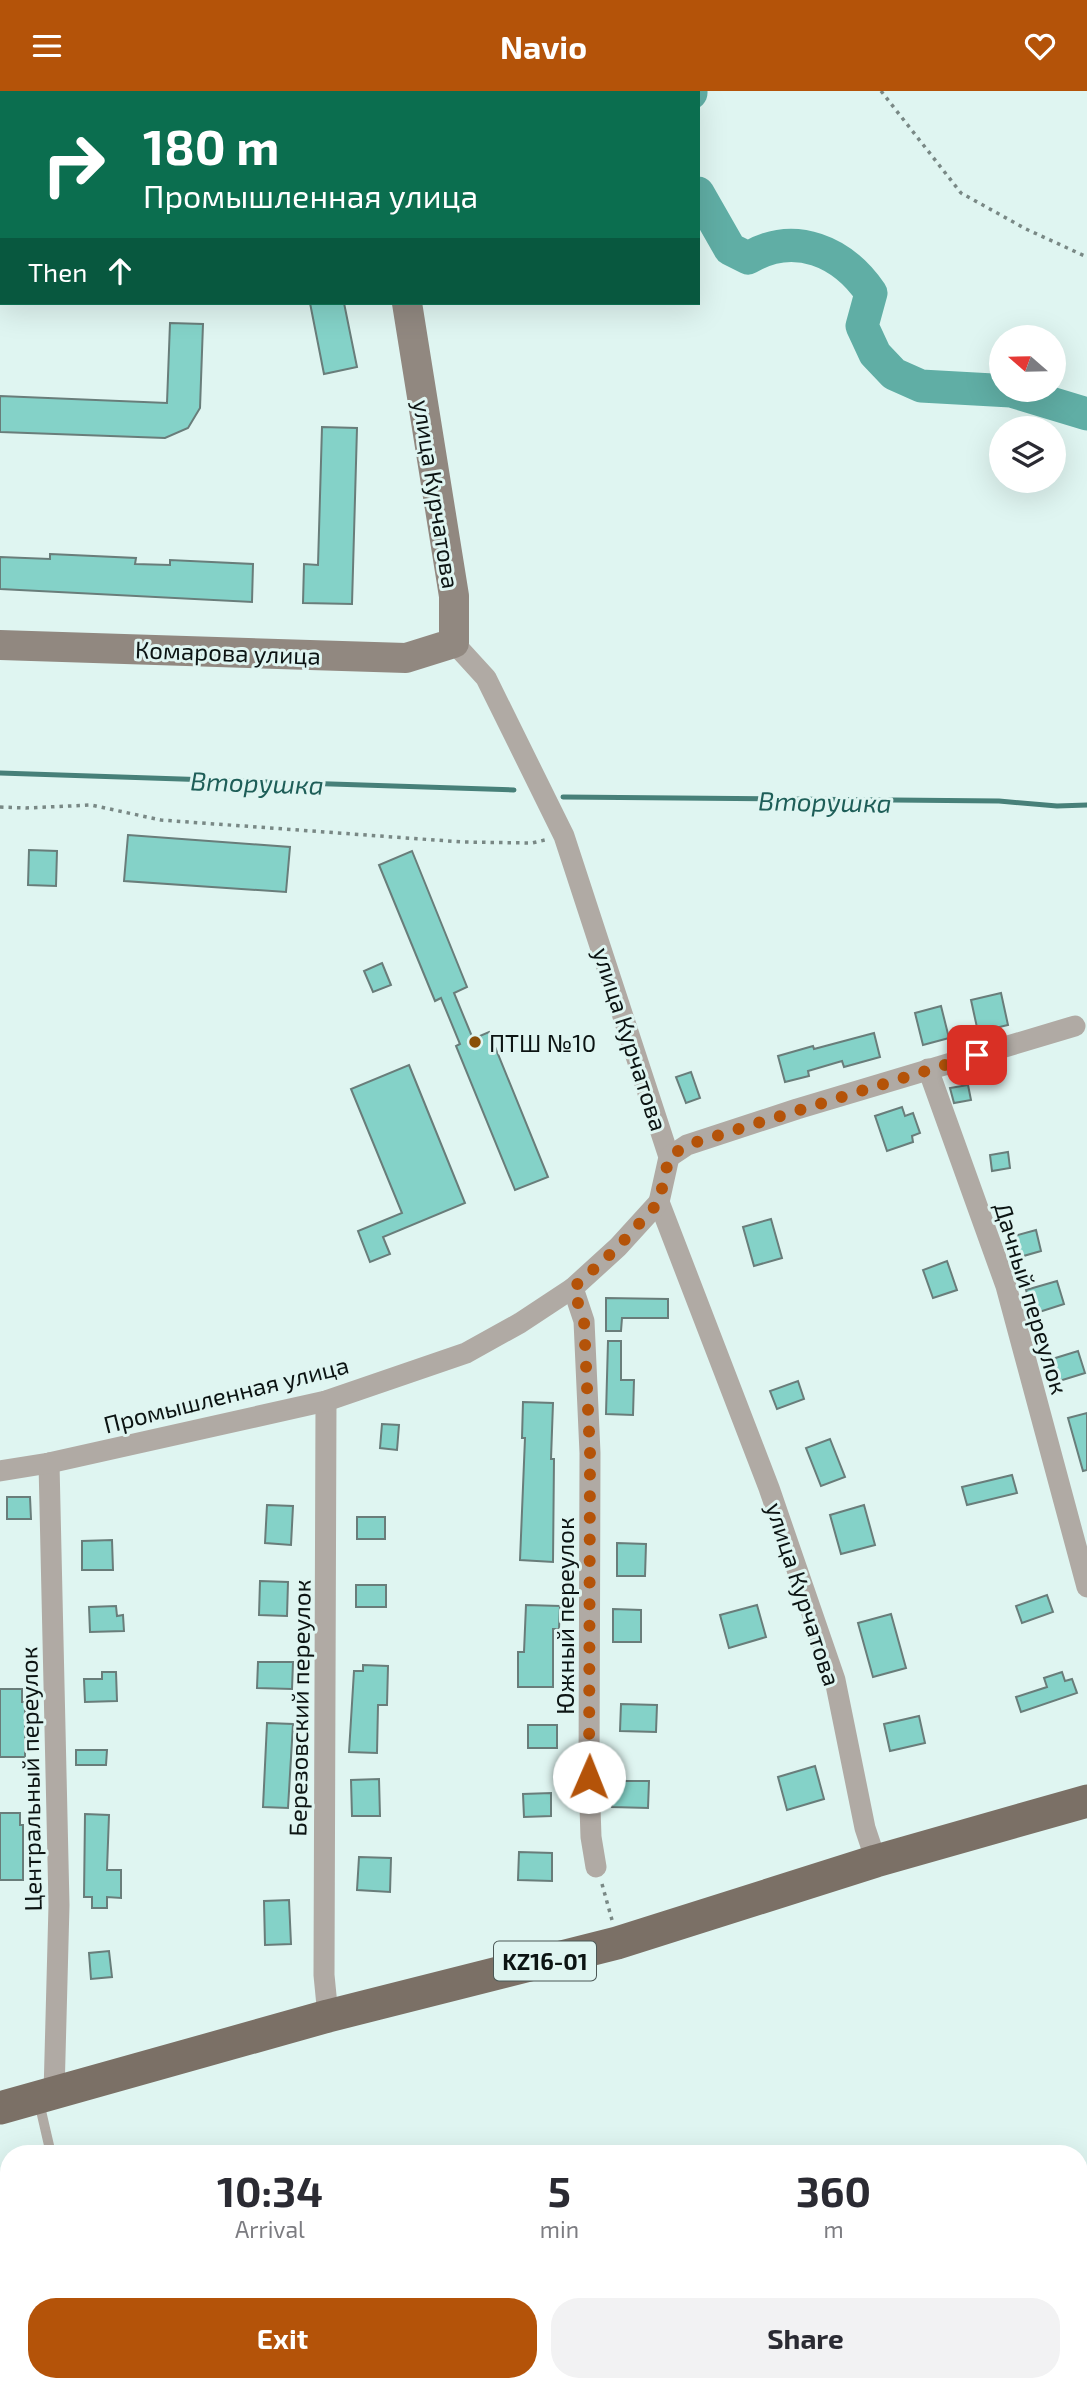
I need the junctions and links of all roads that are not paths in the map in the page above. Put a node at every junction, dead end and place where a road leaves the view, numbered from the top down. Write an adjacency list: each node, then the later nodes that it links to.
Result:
1 (407, 305): 2 (street, улица Курчатова)
2 (454, 643): 3 (street, Комарова улица); 6 (street, улица Курчатова)
3 (0, 645)
4 (1075, 1025): 5 (street)
5 (928, 1069): 6 (street); 12 (street, Дачный переулок)
6 (669, 1157): 7 (street, улица Курчатова)
7 (659, 1202): 8 (street, Промышленная улица); 14 (street, улица Курчатова)
8 (573, 1288): 9 (street, Промышленная улица); 15 (street, Южный переулок)
9 (326, 1401): 10 (street, Промышленная улица); 16 (street, Березовский переулок)
10 (49, 1463): 11 (street, Промышленная улица); 17 (street, Центральный переулок)
11 (0, 1471)
12 (1087, 1587)
13 (1087, 1801): 14 (main road, KZ16-01)
14 (876, 1861): 16 (main road, KZ16-01)
15 (596, 1867)
16 (328, 2016): 17 (main road, KZ16-01)
17 (46, 2096): 18 (main road, KZ16-01); 19 (lane)
18 (0, 2108)
19 (50, 2145)

